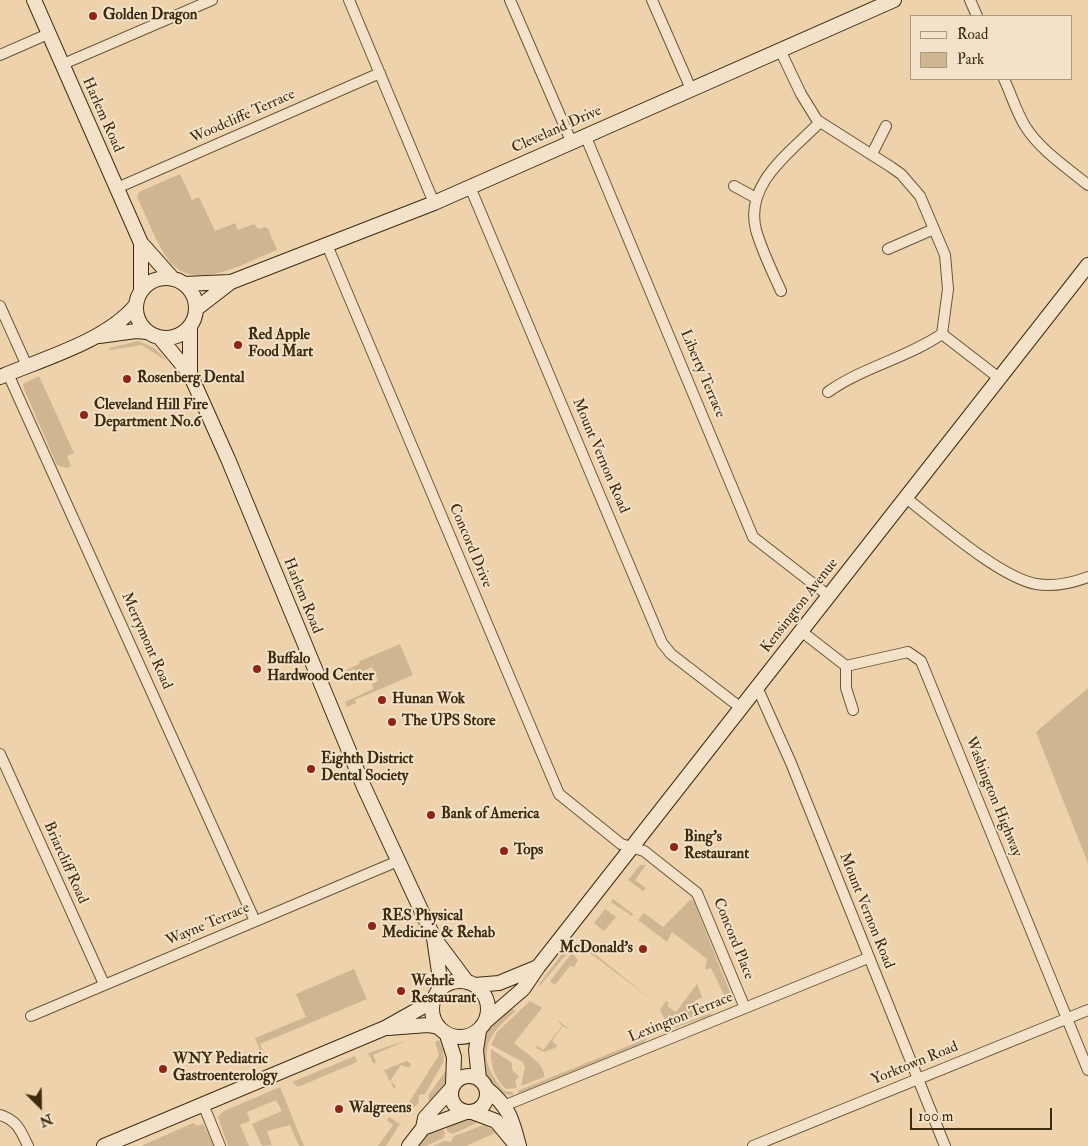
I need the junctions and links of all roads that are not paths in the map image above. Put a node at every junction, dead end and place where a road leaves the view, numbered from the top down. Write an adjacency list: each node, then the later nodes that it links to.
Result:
1 (34, 0): 9 (street, Harlem Road)
2 (212, 0): 12 (street)
3 (349, 0): 13 (street)
4 (510, 0): 19 (street)
5 (652, 0): 15 (street)
6 (894, 0): 10 (street, Cleveland Drive)
7 (970, 0): 8 (street)
8 (977, 15)
9 (48, 34): 11 (street); 12 (street, Harlem Road)
10 (780, 50): 15 (street, Cleveland Drive); 16 (street)
11 (0, 55)
12 (61, 65): 24 (street, Harlem Road)
13 (380, 73): 24 (street, Woodcliffe Terrace); 26 (street)
14 (1004, 80): 21 (street)
15 (691, 89): 18 (street, Cleveland Drive)
16 (820, 122): 20 (street); 25 (street)
17 (886, 126): 20 (street)
18 (586, 135): 19 (street, Cleveland Drive); 49 (street, Liberty Terrace)
19 (571, 141): 23 (street, Cleveland Drive)
20 (872, 154): 27 (street)
21 (1088, 185)
22 (734, 186): 25 (street)
23 (470, 187): 26 (street, Cleveland Drive); 53 (street, Mount Vernon Road)
24 (117, 188): 28 (street, Harlem Road)
25 (756, 198): 34 (street)
26 (434, 202): 29 (street, Cleveland Drive)
27 (934, 229): 30 (street); 39 (street)
28 (141, 243): 32 (street, Harlem Road); 35 (street, Harlem Road)
29 (327, 245): 33 (street, Cleveland Drive); 56 (street, Concord Drive)
30 (888, 249)
31 (1088, 265): 45 (street, Kensington Avenue)
32 (178, 281): 33 (street, Cleveland Drive); 35 (street); 37 (street)
33 (230, 282): 37 (street, Cleveland Drive)
34 (781, 291)
35 (138, 298): 40 (street); 41 (street)
36 (0, 306): 42 (street)
37 (196, 309): 38 (street)
38 (190, 326): 40 (street); 43 (street, Harlem Road)
39 (942, 334): 45 (street); 46 (street)
40 (154, 335): 41 (street); 43 (street, Harlem Road)
41 (93, 337): 42 (street)
42 (27, 366): 44 (street)
43 (190, 374): 58 (street, Harlem Road)
44 (4, 376): 59 (street, Merrymont Road)
45 (999, 378): 47 (street, Kensington Avenue)
46 (828, 392)
47 (906, 498): 48 (street); 49 (street, Kensington Avenue)
48 (1088, 577)
49 (829, 596): 50 (street, Kensington Avenue)
50 (801, 631): 51 (street); 52 (street, Kensington Avenue)
51 (846, 666): 54 (street); 69 (street, Washington Highway)
52 (757, 687): 53 (street, Kensington Avenue); 61 (street, Mount Vernon Road)
53 (741, 708): 57 (street, Kensington Avenue)
54 (854, 710)
55 (0, 754): 64 (street, Briarcliff Road)
56 (613, 838): 57 (street, Concord Place)
57 (632, 847): 62 (street, Kensington Avenue); 66 (street, Concord Place)
58 (398, 860): 59 (street, Wayne Terrace); 60 (street, Harlem Road)
59 (255, 921): 64 (street, Wayne Terrace)
60 (434, 938): 63 (street, Harlem Road); 65 (street, Harlem Road)
61 (868, 958): 66 (street, Lexington Terrace); 74 (street, Mount Vernon Road)
62 (538, 967): 63 (street, Kensington Avenue); 70 (street, Kensington Avenue)
63 (471, 983): 65 (street); 70 (street)
64 (104, 984): 68 (street, Wayne Terrace)
65 (435, 996): 71 (street); 72 (street)
66 (745, 1008): 78 (street, Lexington Terrace)
67 (1088, 1010): 69 (street, Yorktown Road)
68 (31, 1016)
69 (1067, 1018): 73 (street, Washington Highway); 74 (street, Yorktown Road)
70 (483, 1026): 72 (street); 75 (street)
71 (385, 1028): 72 (street); 77 (street)
72 (442, 1031): 76 (street)
73 (1088, 1070)
74 (918, 1079): 87 (street, Yorktown Road); 88 (street, Mount Vernon Road)
75 (483, 1083): 76 (street); 78 (street); 79 (street)
76 (452, 1087): 79 (street); 81 (street)
77 (203, 1104): 83 (street); 84 (street)
78 (506, 1105): 86 (street)
79 (469, 1112): 81 (street); 86 (street)
80 (0, 1114): 82 (street)
81 (423, 1128): 85 (street)
82 (28, 1146)
83 (104, 1146)
84 (220, 1146)
85 (409, 1146)
86 (518, 1146)
87 (753, 1146)
88 (945, 1146)

